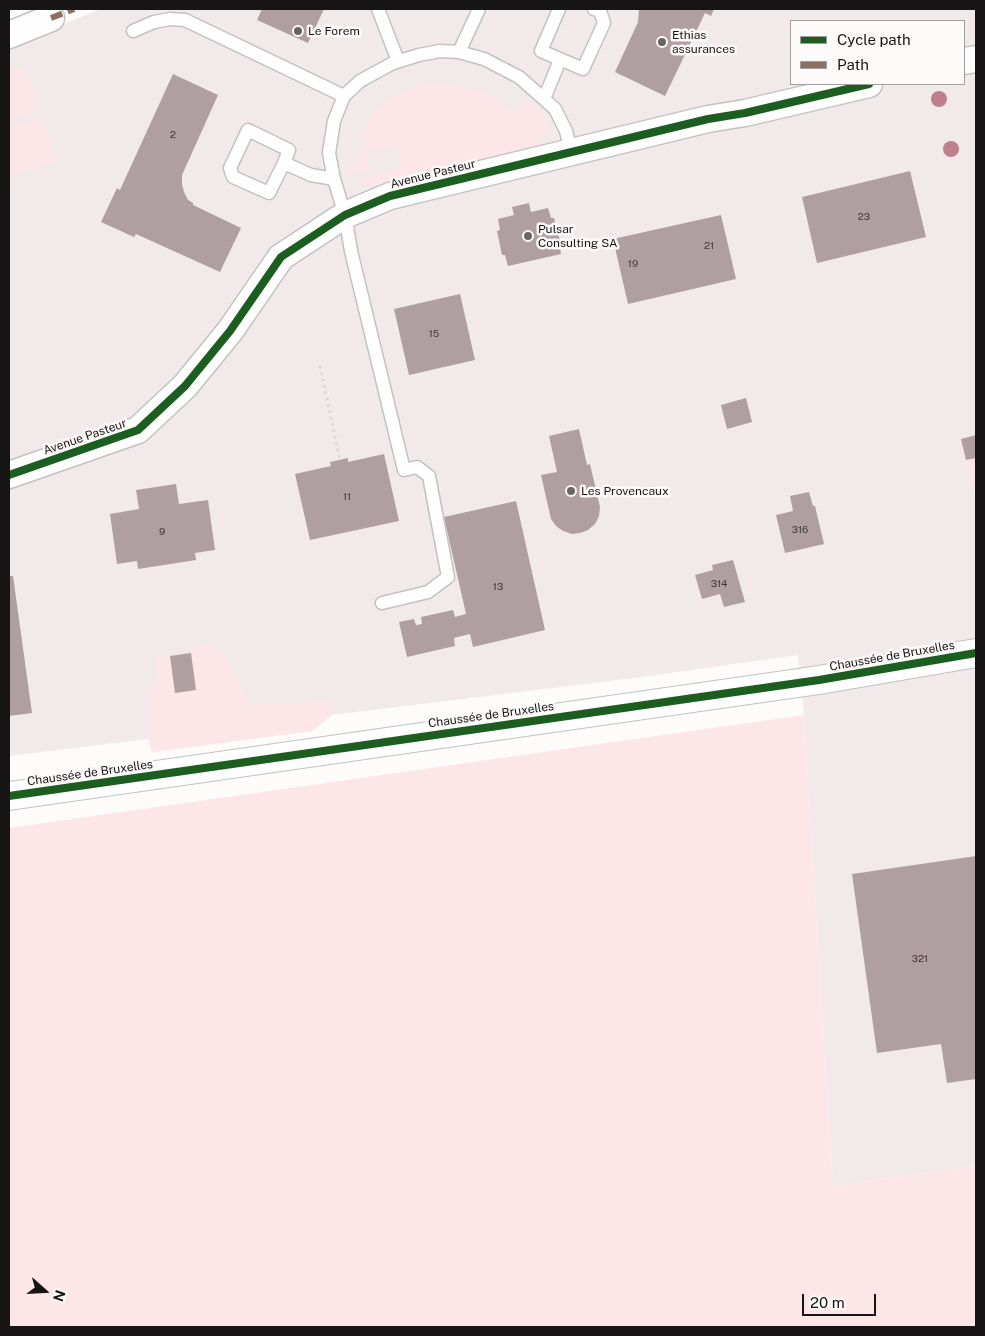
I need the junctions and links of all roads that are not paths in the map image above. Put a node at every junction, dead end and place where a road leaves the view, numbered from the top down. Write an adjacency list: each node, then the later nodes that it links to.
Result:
1 (378, 9): 11 (lane)
2 (479, 9): 9 (lane)
3 (559, 9): 10 (lane)
4 (594, 9): 10 (lane)
5 (188, 14): 7 (lane); 13 (lane)
6 (50, 18): 8 (street)
7 (133, 31)
8 (9, 35)
9 (459, 52): 11 (lane); 14 (lane)
10 (560, 60): 14 (lane)
11 (398, 61): 13 (lane)
12 (865, 85): 15 (street, Avenue Pasteur)
13 (344, 96): 17 (lane)
14 (544, 99): 15 (lane)
15 (571, 152): 18 (street, Avenue Pasteur)
16 (284, 162): 16 (lane); 17 (lane)
17 (334, 179): 18 (lane)
18 (345, 215): 19 (street, Avenue Pasteur); 20 (lane)
19 (9, 475)
20 (382, 603)
21 (976, 653): 22 (main road, Chaussée de Bruxelles)
22 (9, 796)

